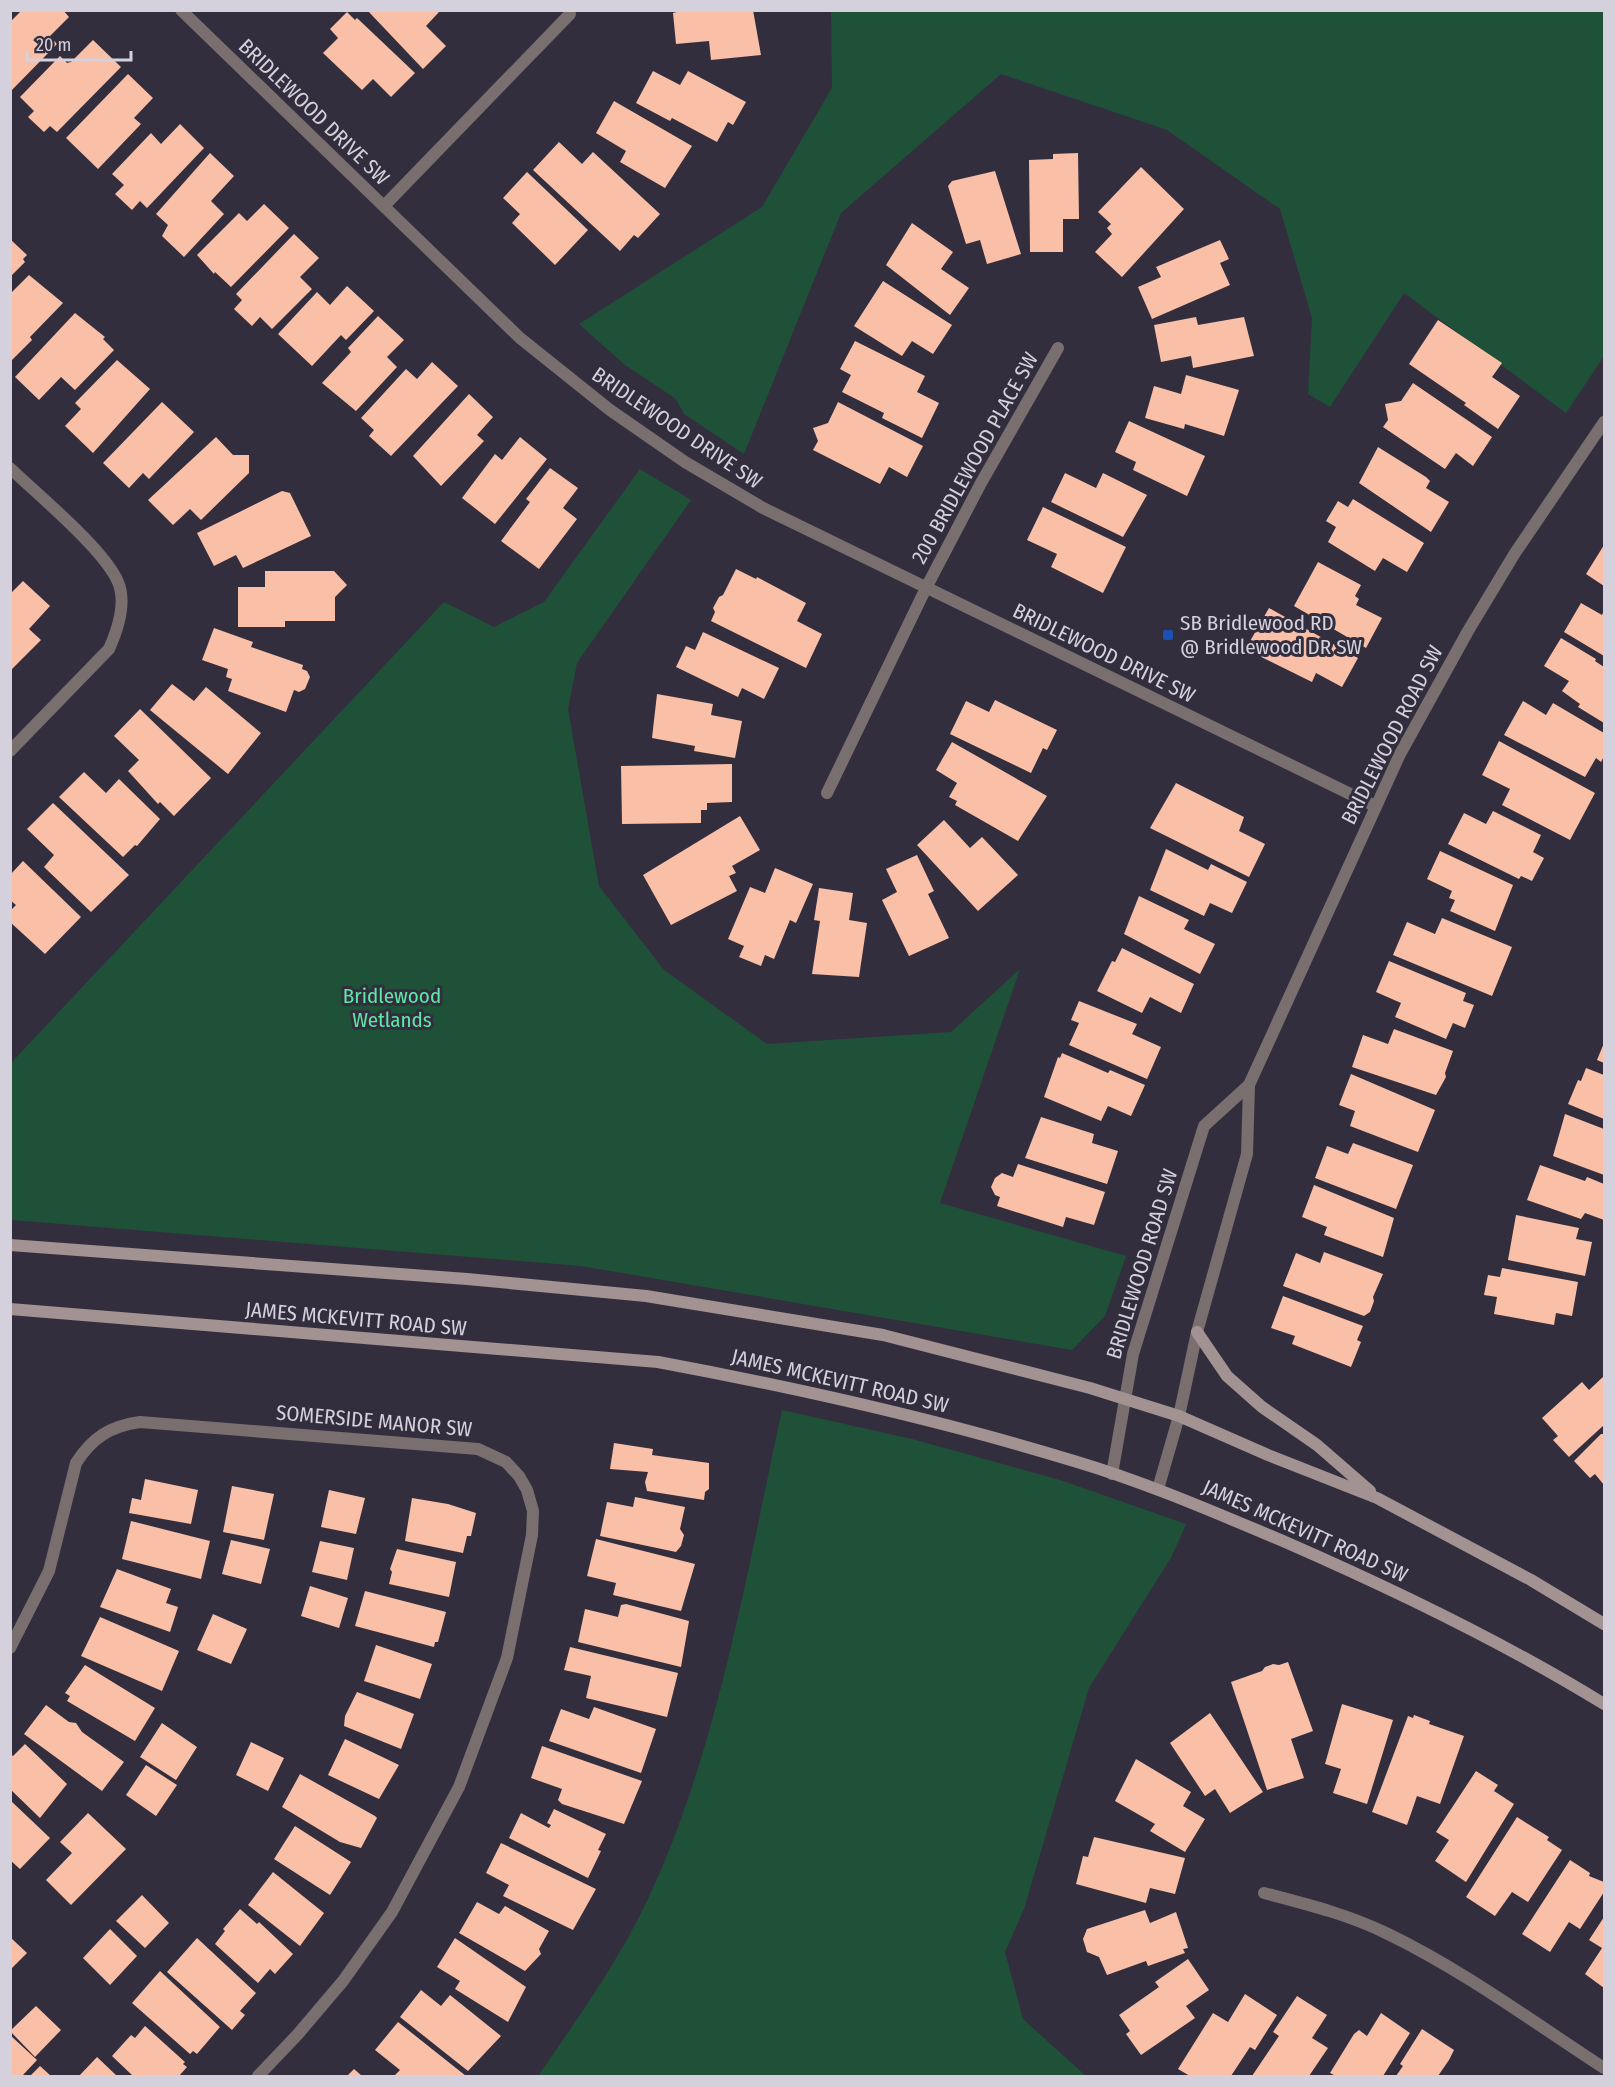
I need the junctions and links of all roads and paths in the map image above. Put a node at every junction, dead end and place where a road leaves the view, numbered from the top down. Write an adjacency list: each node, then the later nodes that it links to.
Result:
1 (181, 10): 3 (street, BRIDLEWOOD DRIVE SW)
2 (570, 14): 3 (street)
3 (384, 206): 7 (street, BRIDLEWOOD DRIVE SW)
4 (1058, 348): 7 (street, 200 BRIDLEWOOD PLACE SW)
5 (1605, 422): 10 (street, BRIDLEWOOD ROAD SW)
6 (10, 468): 8 (street)
7 (926, 588): 9 (street, 200 BRIDLEWOOD PLACE SW); 10 (street, BRIDLEWOOD DRIVE SW)
8 (10, 751)
9 (827, 793)
10 (1375, 806): 11 (street, BRIDLEWOOD ROAD SW)
11 (1249, 1085): 14 (street, BRIDLEWOOD ROAD SW); 15 (street, BRIDLEWOOD ROAD SW)
12 (10, 1245): 15 (main road)
13 (10, 1309): 17 (main road, JAMES MCKEVITT ROAD SW)
14 (1197, 1332): 16 (street, BRIDLEWOOD ROAD SW); 19 (main road)
15 (1125, 1399): 16 (main road); 17 (street, BRIDLEWOOD ROAD SW)
16 (1179, 1416): 18 (street, BRIDLEWOOD ROAD SW); 19 (main road)
17 (1112, 1474): 18 (main road, JAMES MCKEVITT ROAD SW)
18 (1158, 1489): 22 (main road, JAMES MCKEVITT ROAD SW)
19 (1377, 1498): 20 (main road)
20 (1605, 1624)
21 (10, 1648): 25 (street, SOMERSIDE MANOR SW)
22 (1605, 1704)
23 (1264, 1893): 24 (street)
24 (1605, 2068)
25 (258, 2076)

